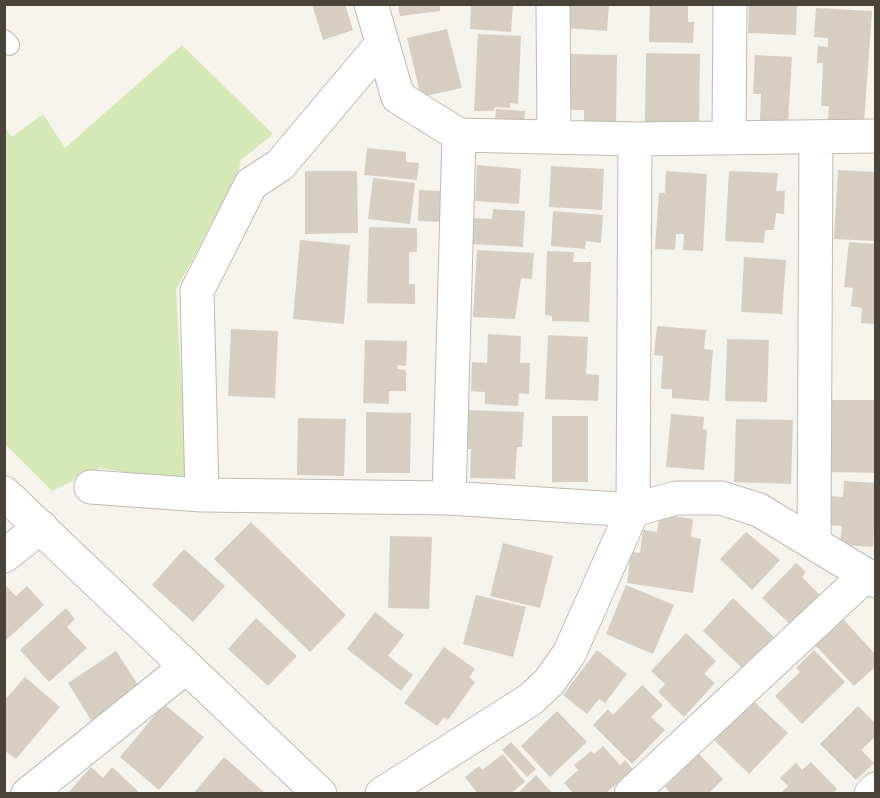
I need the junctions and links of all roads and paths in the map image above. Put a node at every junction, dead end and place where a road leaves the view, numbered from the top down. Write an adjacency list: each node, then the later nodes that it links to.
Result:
1 (371, 4): 4 (street)
2 (553, 4): 7 (street)
3 (730, 4): 9 (street)
4 (382, 44): 5 (street); 13 (street)
5 (459, 135): 7 (street); 14 (street)
6 (876, 136): 8 (street)
7 (554, 137): 10 (street)
8 (816, 137): 9 (street); 17 (street)
9 (729, 138): 10 (street)
10 (635, 139): 15 (street)
11 (91, 487): 13 (street)
12 (4, 493): 16 (street)
13 (202, 495): 14 (street)
14 (449, 498): 15 (street)
15 (633, 510): 17 (street); 24 (street)
16 (41, 527): 18 (street); 20 (street)
17 (814, 542): 19 (street)
18 (4, 556)
19 (871, 578): 25 (street)
20 (186, 667): 22 (street); 23 (street)
21 (876, 789): 26 (street)
22 (28, 794)
23 (320, 794)
24 (382, 794)
25 (632, 794)
26 (871, 794)

